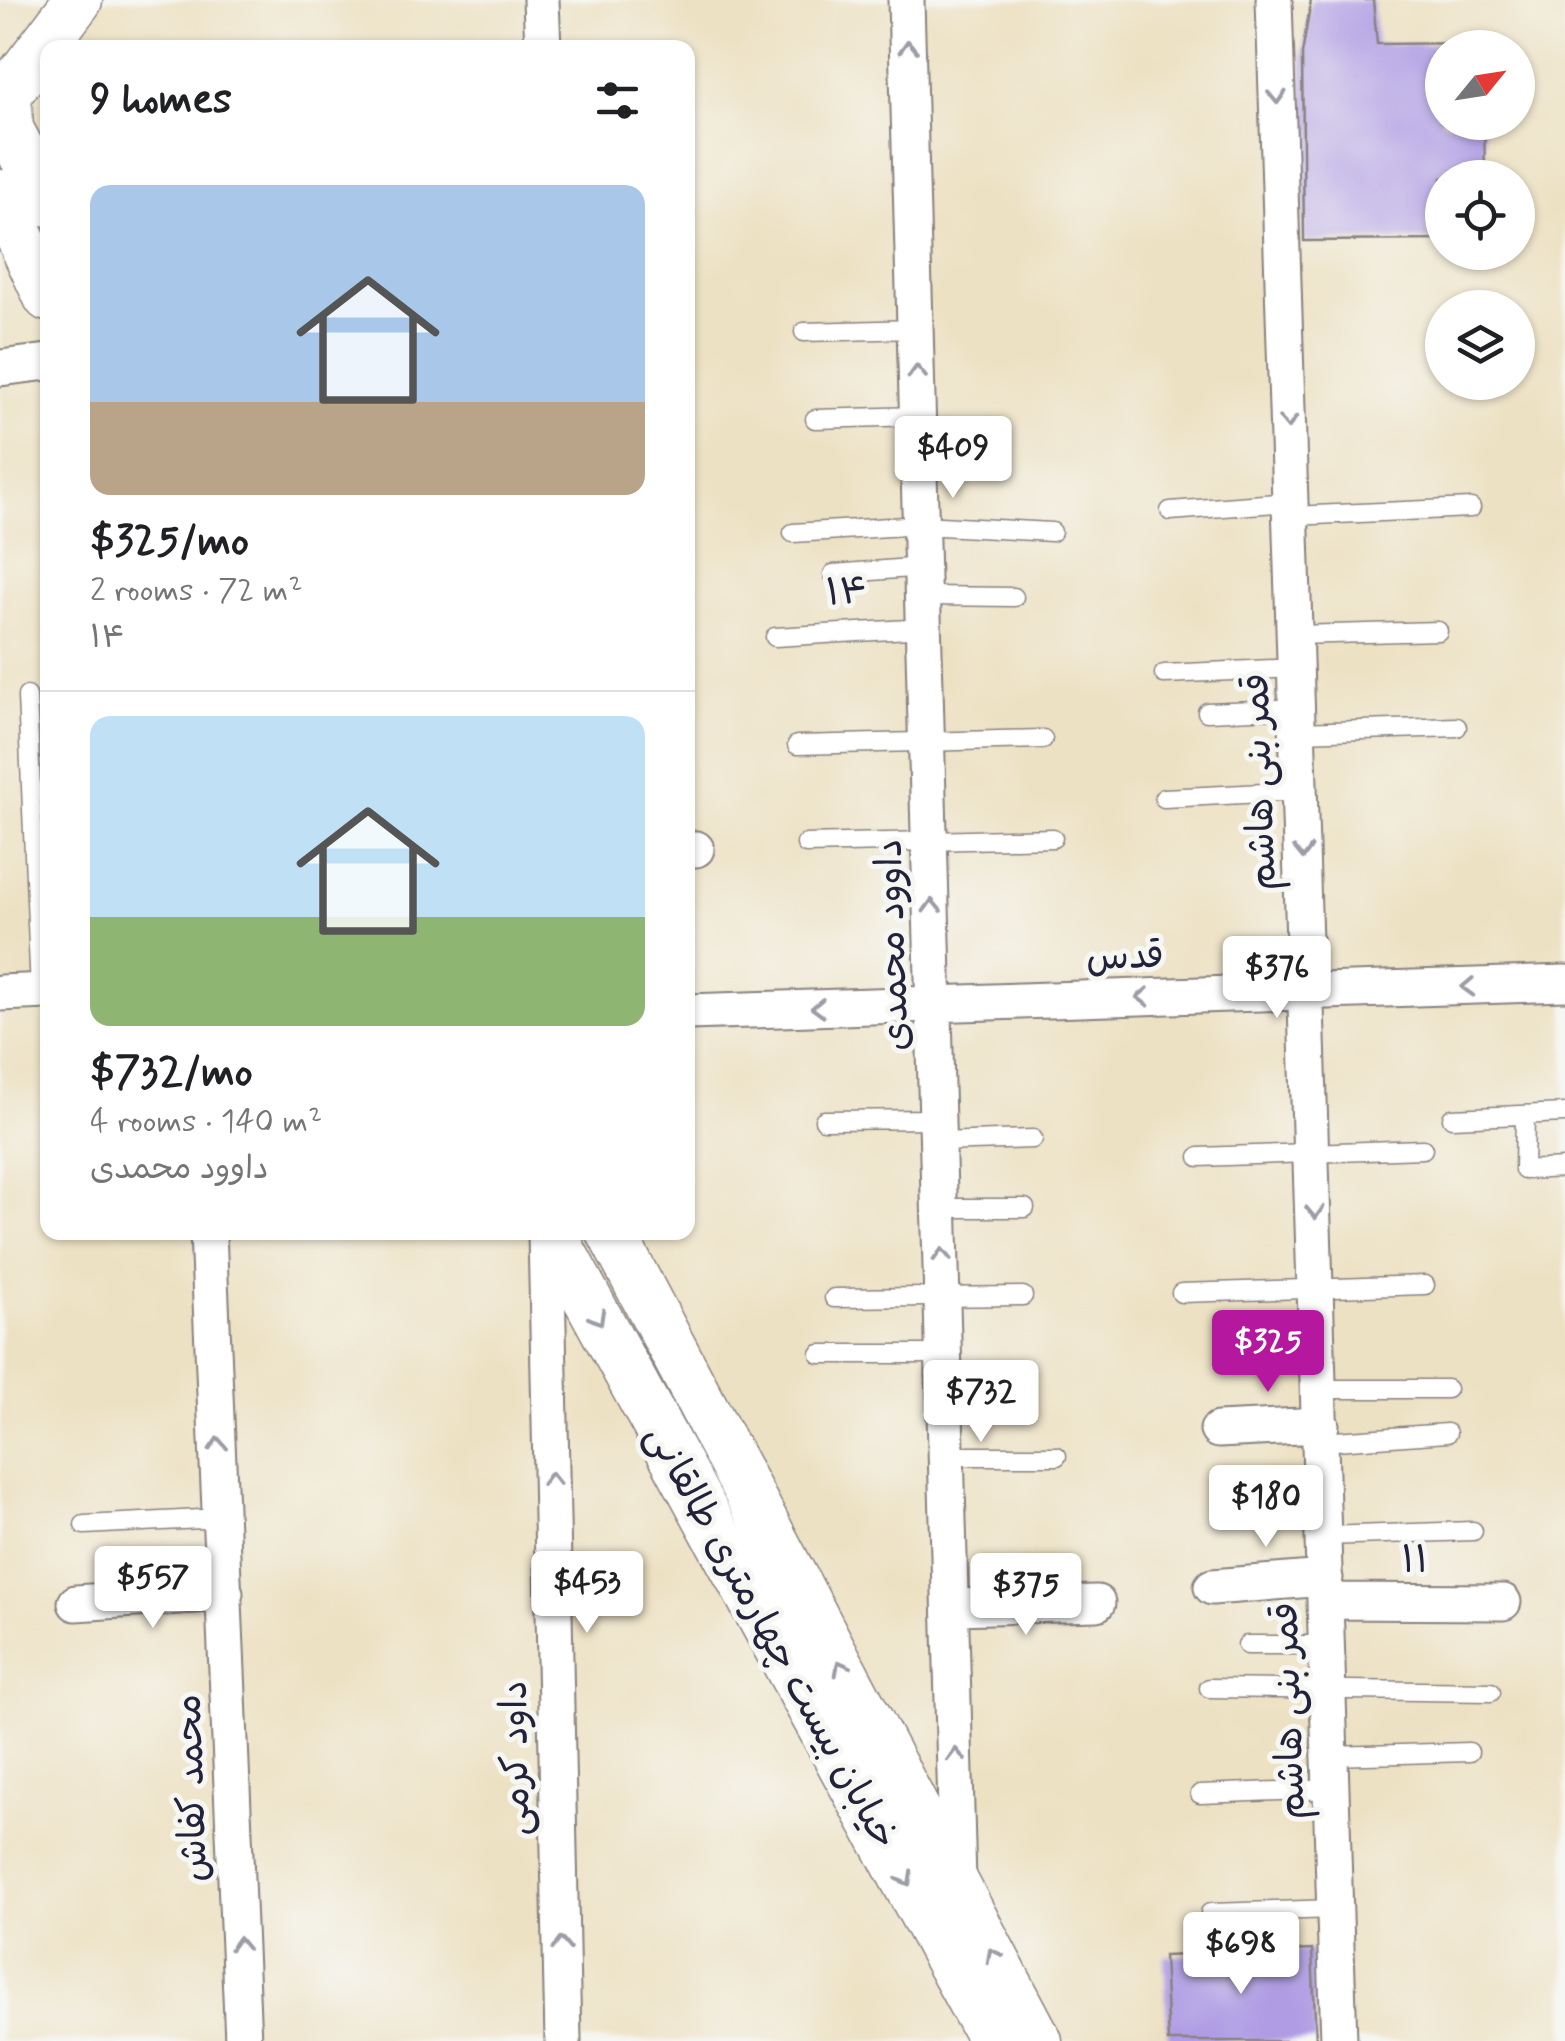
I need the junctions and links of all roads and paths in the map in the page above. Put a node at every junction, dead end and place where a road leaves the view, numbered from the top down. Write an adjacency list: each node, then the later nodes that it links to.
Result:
1 (78, 0): 5 (main road)
2 (541, 0): 6 (street)
3 (906, 0): 11 (street, داوود محمدی, one-way to 3)
4 (1274, 0): 18 (street, قمر بنی هاشم, one-way to 18)
5 (48, 40)
6 (542, 40)
7 (40, 50): 8 (main road)
8 (40, 187)
9 (0, 194): 10 (main road)
10 (40, 280)
11 (916, 328): 12 (lane); 15 (street, داوود محمدی, one-way to 11)
12 (804, 332)
13 (40, 363): 14 (street)
14 (0, 368)
15 (918, 416): 16 (lane); 20 (street, داوود محمدی)
16 (815, 419)
17 (1470, 508): 18 (lane)
18 (1291, 509): 19 (lane); 28 (street, قمر بنی هاشم)
19 (1170, 511)
20 (922, 525): 21 (lane); 22 (lane); 24 (street, داوود محمدی)
21 (1052, 532)
22 (793, 533)
23 (833, 574): 24 (lane)
24 (924, 597): 25 (lane); 27 (lane, ۱۴); 34 (street, داوود محمدی)
25 (1014, 597)
26 (1438, 631): 28 (lane)
27 (775, 637)
28 (1296, 651): 29 (lane); 32 (street, قمر بنی هاشم)
29 (1164, 674)
30 (27, 696): 42 (lane)
31 (1206, 712): 32 (lane)
32 (1299, 720): 33 (lane); 37 (street, قمر بنی هاشم)
33 (1457, 727)
34 (928, 739): 35 (lane); 36 (lane); 40 (street, داوود محمدی)
35 (1043, 739)
36 (797, 745)
37 (1301, 791): 38 (lane); 45 (street, قمر بنی هاشم, one-way to 45)
38 (1164, 798)
39 (1054, 838): 40 (lane)
40 (930, 840): 41 (lane); 47 (street, داوود محمدی, one-way to 40)
41 (806, 844)
42 (40, 922)
43 (1565, 983): 45 (street, قدس, one-way to 45)
44 (40, 991): 46 (street)
45 (1308, 992): 47 (street, قدس, one-way to 47); 56 (street, قمر بنی هاشم)
46 (0, 993)
47 (934, 1004): 48 (street, قدس, one-way to 48); 53 (street, داوود محمدی)
48 (695, 1012)
49 (1565, 1113): 50 (lane)
50 (1525, 1115): 51 (lane); 58 (lane)
51 (1452, 1118)
52 (824, 1120): 53 (lane)
53 (939, 1130): 54 (lane); 59 (street, داوود محمدی)
54 (1033, 1139)
55 (1424, 1149): 56 (lane)
56 (1313, 1153): 57 (lane); 66 (street, قمر بنی هاشم, one-way to 66)
57 (1199, 1157)
58 (1565, 1168)
59 (941, 1208): 60 (lane); 70 (street, داوود محمدی, one-way to 59)
60 (1026, 1208)
61 (208, 1240): 82 (street, محمد کفاش, one-way to 61)
62 (549, 1240): 105 (street, داود کرمی, one-way to 62)
63 (553, 1240): 106 (main road, خیابان بیست چهارمتری طالقانی, one-way to 106)
64 (615, 1240): 101 (main road, one-way to 64)
65 (1425, 1285): 66 (lane)
66 (1316, 1287): 67 (lane); 74 (street, قمر بنی هاشم)
67 (1181, 1293)
68 (1023, 1296): 70 (lane)
69 (834, 1298): 70 (lane)
70 (944, 1300): 72 (street, داوود محمدی)
71 (820, 1354): 72 (lane)
72 (946, 1354): 78 (street, داوود محمدی)
73 (1447, 1389): 74 (lane)
74 (1320, 1390): 77 (street, قمر بنی هاشم)
75 (1218, 1430): 77 (street)
76 (1447, 1433): 77 (lane)
77 (1321, 1434): 80 (street, قمر بنی هاشم)
78 (949, 1456): 79 (lane); 92 (street, داوود محمدی)
79 (1057, 1456)
80 (1323, 1496): 81 (lane); 85 (street, قمر بنی هاشم)
81 (1231, 1502)
82 (221, 1518): 83 (lane); 88 (street, محمد کفاش)
83 (84, 1526)
84 (1472, 1532): 85 (lane)
85 (1324, 1536): 87 (street, قمر بنی هاشم)
86 (1212, 1586): 87 (street, ۱۱)
87 (1326, 1590): 89 (street, ۱۱); 93 (street, قمر بنی هاشم)
88 (225, 1593): 90 (street); 104 (street, محمد کفاش, one-way to 88)
89 (1503, 1602)
90 (76, 1603)
91 (1097, 1603): 92 (street)
92 (954, 1607): 101 (street, داوود محمدی, one-way to 92)
93 (1327, 1645): 94 (lane); 95 (street, قمر بنی هاشم)
94 (1247, 1646)
95 (1328, 1686): 96 (lane); 97 (lane); 99 (street, قمر بنی هاشم)
96 (1208, 1688)
97 (1491, 1692)
98 (1468, 1752): 99 (lane)
99 (1331, 1772): 100 (lane); 102 (street, قمر بنی هاشم)
100 (1200, 1794)
101 (958, 1888): 107 (main road, one-way to 101)
102 (1335, 1909): 103 (lane); 108 (street, قمر بنی هاشم)
103 (1210, 1913)
104 (243, 2041)
105 (562, 2041)
106 (993, 2041)
107 (1038, 2041)
108 (1339, 2041)

